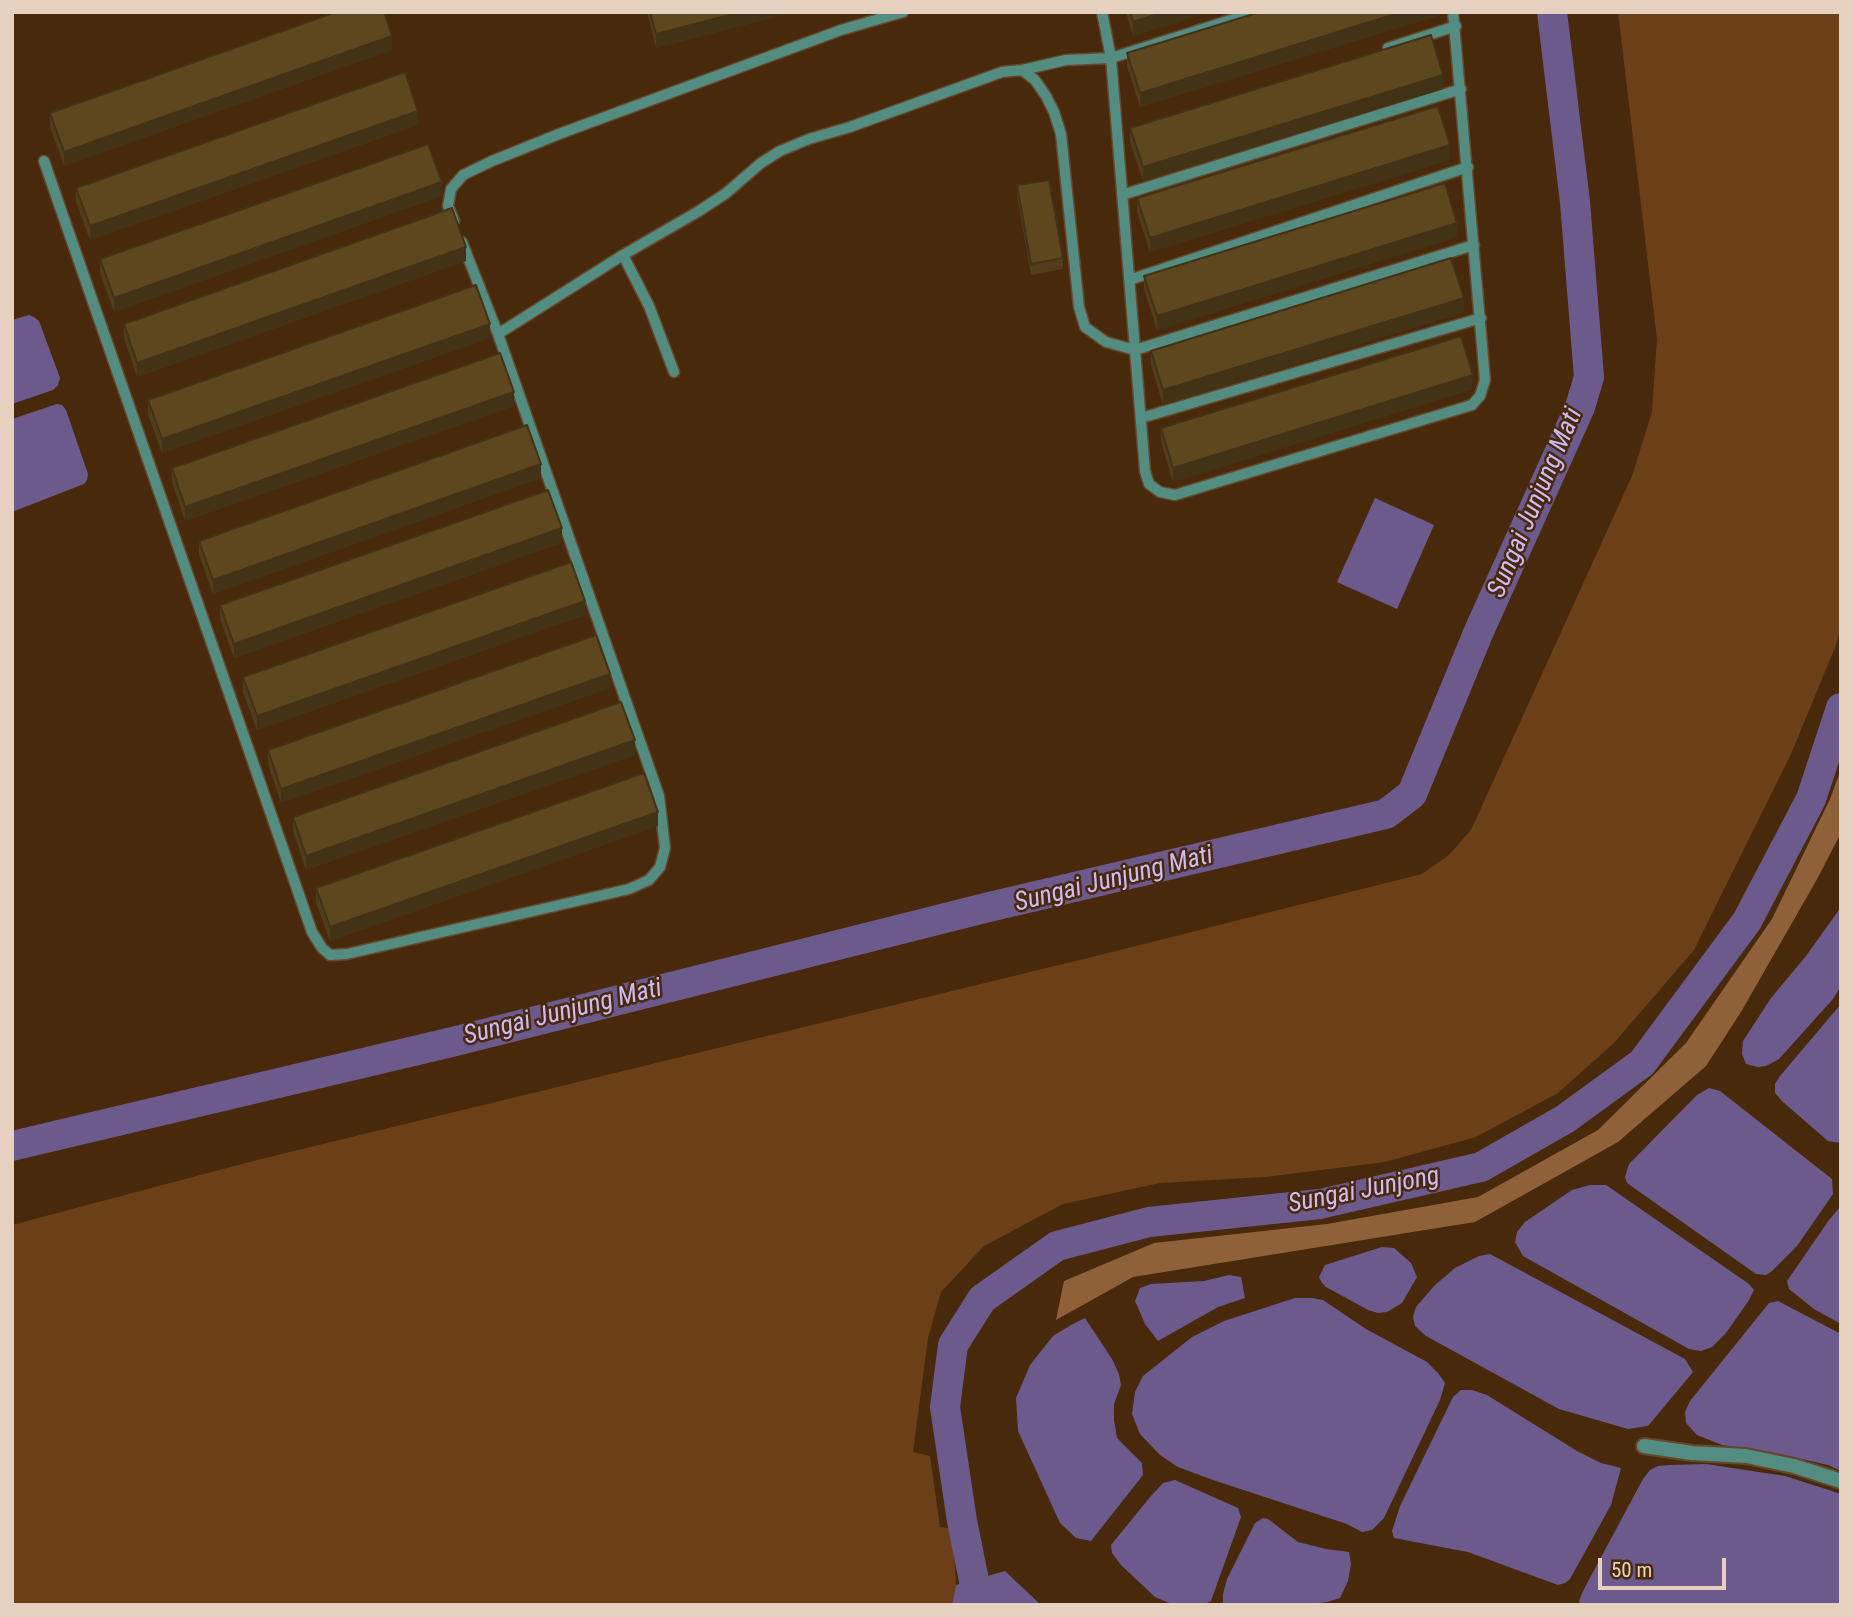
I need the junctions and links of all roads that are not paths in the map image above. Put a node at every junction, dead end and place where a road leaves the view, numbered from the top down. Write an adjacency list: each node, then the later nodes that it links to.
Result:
1 (903, 12): 19 (lane)
2 (1102, 12): 7 (lane)
3 (1256, 12): 7 (lane)
4 (1453, 12): 5 (lane)
5 (1455, 26): 6 (lane); 9 (lane)
6 (1378, 52)
7 (1111, 58): 8 (lane); 11 (lane)
8 (1021, 70): 16 (lane); 20 (lane)
9 (1461, 89): 13 (lane); 14 (lane)
10 (1131, 132): 11 (lane)
11 (1118, 136): 14 (lane)
12 (44, 161): 19 (lane)
13 (1468, 167): 15 (lane); 17 (lane)
14 (1122, 195): 17 (lane)
15 (1474, 244): 18 (lane); 20 (lane)
16 (623, 255): 19 (lane); 21 (lane)
17 (1129, 280): 20 (lane)
18 (1480, 318): 22 (lane); 22 (lane)
19 (498, 334)
20 (1135, 349): 22 (lane)
21 (674, 372)
22 (1141, 418)
23 (1644, 1446): 24 (street)
24 (1841, 1480)

